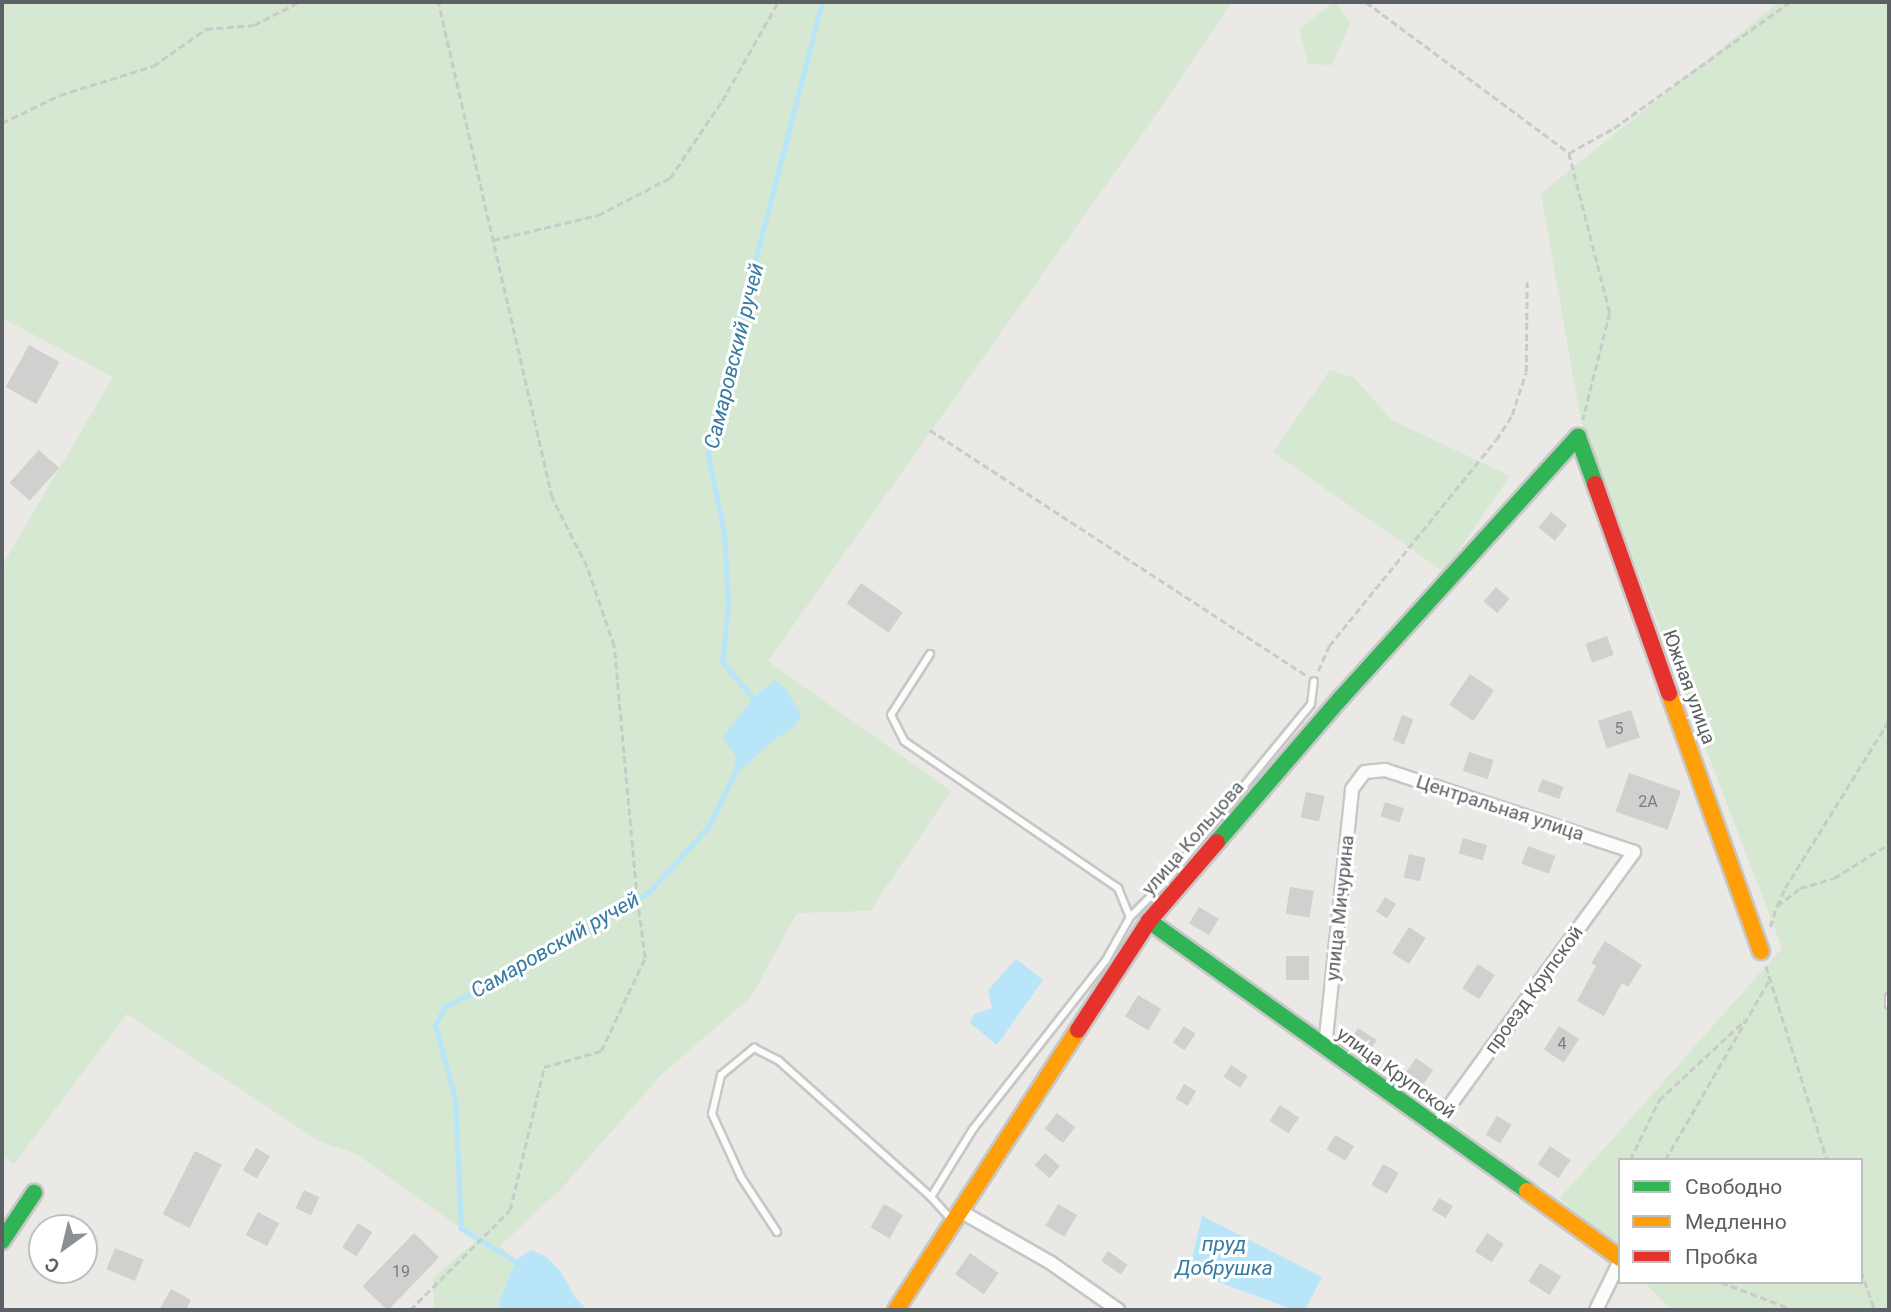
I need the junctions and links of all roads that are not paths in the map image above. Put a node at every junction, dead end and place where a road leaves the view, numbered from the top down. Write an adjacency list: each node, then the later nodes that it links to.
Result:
1 (1578, 437): 7 (street, улица Кольцова); 8 (street, Южная улица)
2 (930, 654): 6 (lane)
3 (1314, 681): 6 (lane)
4 (1365, 772): 5 (street, Центральная улица); 11 (street, улица Мичурина)
5 (1634, 852): 12 (street, проезд Крупской)
6 (1130, 917): 14 (lane)
7 (1149, 920): 11 (street, улица Крупской); 15 (street, улица Кольцова)
8 (1761, 951)
9 (1889, 997): 10 (lane)
10 (1889, 1005)
11 (1325, 1047): 12 (street, улица Крупской)
12 (1434, 1127): 18 (street, улица Крупской)
13 (34, 1193): 17 (street)
14 (931, 1197): 15 (lane); 16 (lane)
15 (957, 1216): 20 (street, улица Кольцова); 21 (street)
16 (777, 1232)
17 (2, 1241)
18 (1618, 1258)
19 (1618, 1263): 22 (street)
20 (896, 1310)
21 (1118, 1310)
22 (1596, 1310)

